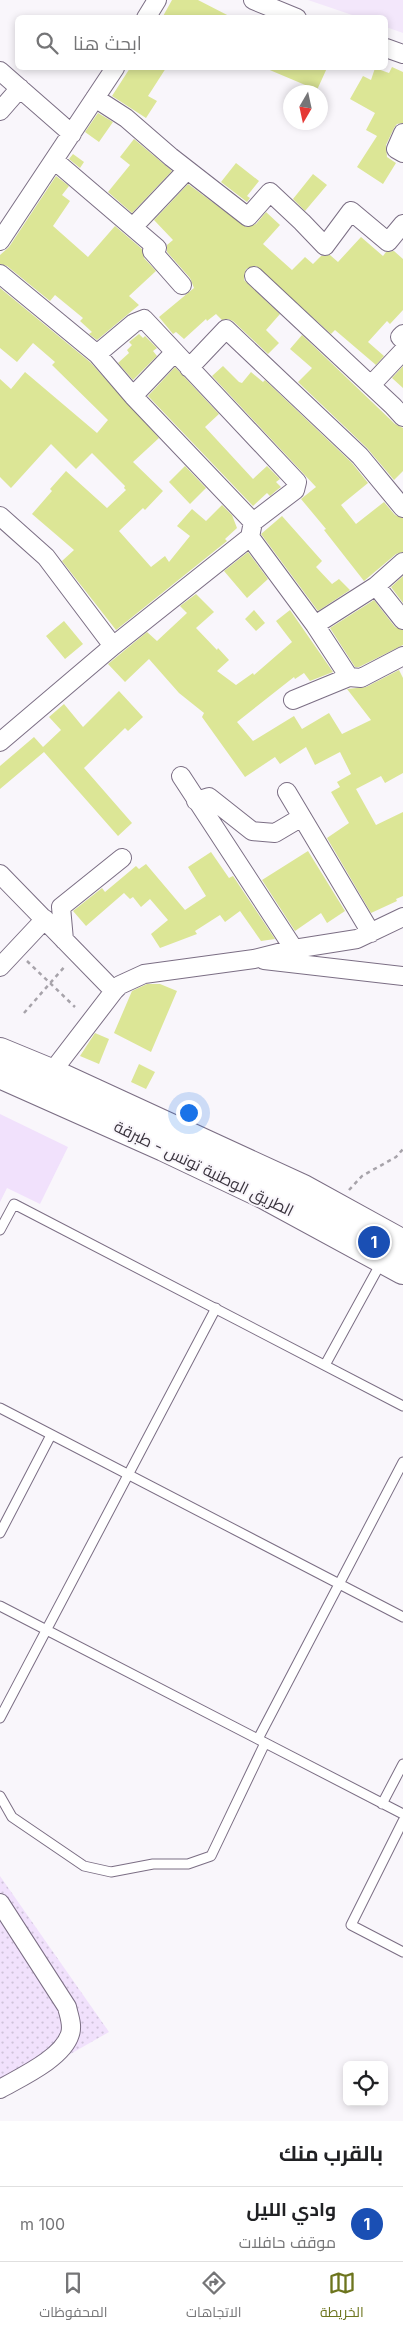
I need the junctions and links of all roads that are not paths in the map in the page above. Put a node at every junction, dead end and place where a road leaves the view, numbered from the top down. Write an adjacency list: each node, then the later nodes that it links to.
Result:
1 (158, 0): 3 (street)
2 (253, 0): 4 (street)
3 (148, 15)
4 (290, 15)
5 (388, 49): 6 (street)
6 (403, 54)
7 (113, 70): 10 (street)
8 (0, 71): 9 (street)
9 (20, 88): 11 (street); 13 (street)
10 (95, 98): 13 (street); 16 (street)
11 (0, 111)
12 (403, 133): 14 (street)
13 (72, 134): 15 (street)
14 (403, 153)
15 (54, 160): 18 (street); 19 (street)
16 (187, 170): 17 (street); 18 (street)
17 (403, 224)
18 (132, 227): 22 (street)
19 (0, 241)
20 (0, 274): 27 (street)
21 (254, 276): 29 (street)
22 (182, 285)
23 (403, 334): 24 (street)
24 (403, 340)
25 (403, 351): 29 (street)
26 (174, 353): 27 (street); 28 (street); 30 (street)
27 (97, 354): 30 (street)
28 (189, 368): 32 (street); 34 (street)
29 (371, 385): 31 (street)
30 (132, 396): 34 (street)
31 (403, 417)
32 (403, 508)
33 (0, 516): 39 (street)
34 (252, 530): 38 (street); 39 (street)
35 (403, 562): 36 (street)
36 (376, 586): 37 (street); 38 (street)
37 (403, 620)
38 (315, 624): 41 (street)
39 (113, 646): 43 (street)
40 (403, 656): 41 (street)
41 (349, 677): 42 (street)
42 (293, 700)
43 (0, 742)
44 (182, 776): 46 (street)
45 (287, 792): 47 (street)
46 (196, 801): 47 (street); 54 (street)
47 (302, 817): 52 (street)
48 (122, 858): 53 (street)
49 (0, 874): 51 (street)
50 (403, 916): 52 (street)
51 (45, 919): 53 (street); 56 (street)
52 (371, 933): 54 (street)
53 (64, 940): 58 (street)
54 (294, 949): 55 (street)
55 (254, 959): 57 (street); 58 (street)
56 (0, 967)
57 (403, 976)
58 (114, 991): 60 (street)
59 (0, 1052): 60 (main road, الطريق الوطنية تونس - طبرقة)
60 (51, 1073): 63 (main road, الطريق الوطنية تونس - طبرقة)
61 (0, 1074): 63 (main road, الطريق الوطنية تونس - طبرقة)
62 (0, 1230): 64 (lane)
63 (393, 1251): 65 (lane)
64 (216, 1308): 65 (lane); 70 (lane)
65 (325, 1365): 66 (lane)
66 (403, 1406)
67 (0, 1408): 68 (lane)
68 (52, 1435): 70 (lane); 71 (lane)
69 (403, 1462): 73 (lane)
70 (128, 1475): 73 (lane); 76 (lane)
71 (4, 1515): 72 (lane)
72 (0, 1533)
73 (339, 1584): 75 (lane); 78 (lane)
74 (0, 1606): 76 (lane)
75 (403, 1617)
76 (47, 1630): 77 (lane); 78 (lane)
77 (0, 1718)
78 (262, 1741): 80 (lane); 81 (lane)
79 (403, 1764): 81 (lane)
80 (0, 1796)
81 (382, 1804): 82 (lane)
82 (403, 1814)
83 (403, 1821): 85 (lane)
84 (0, 1903): 86 (street)
85 (403, 1952)
86 (0, 2089)

